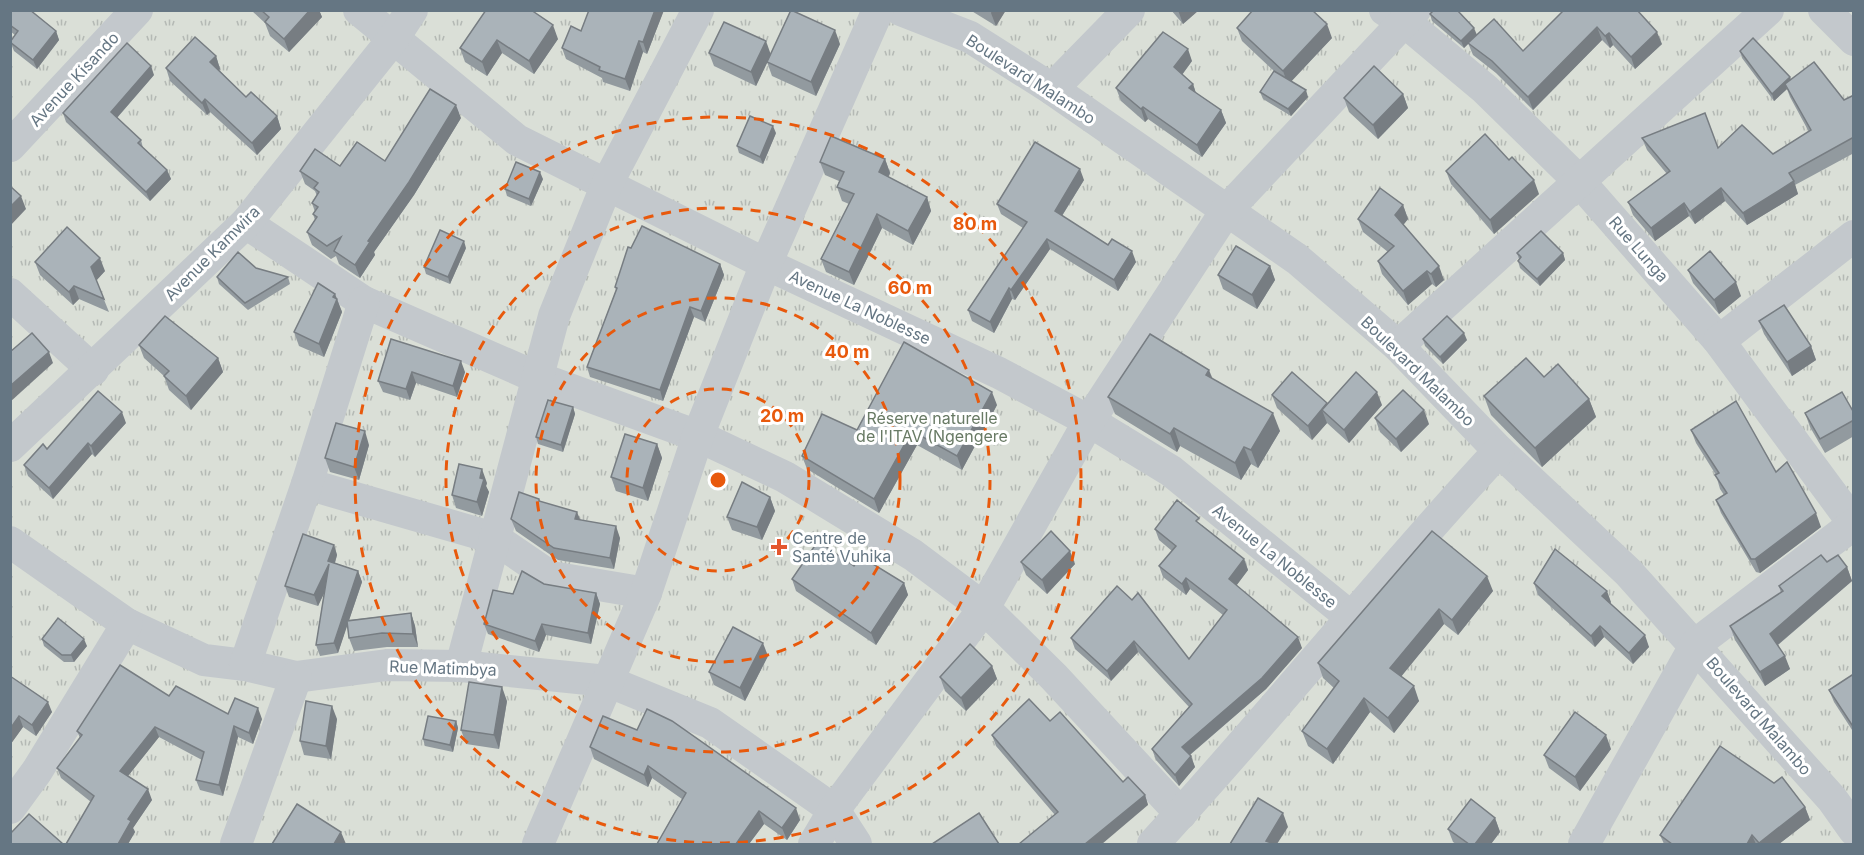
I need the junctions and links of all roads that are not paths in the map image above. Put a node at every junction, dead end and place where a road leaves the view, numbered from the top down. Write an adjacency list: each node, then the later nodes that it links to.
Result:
1 (137, 10): 14 (street, Avenue Kisando)
2 (359, 10): 11 (street, Avenue La Noblesse)
3 (412, 10): 11 (street, Avenue Kamwira)
4 (698, 10): 16 (street)
5 (878, 10): 20 (street)
6 (901, 10): 13 (street, Boulevard Malambo)
7 (1129, 10): 13 (street)
8 (1768, 10): 15 (street)
9 (1824, 10): 12 (street)
10 (1402, 14): 15 (street, Rue Lunga); 17 (street)
11 (393, 39): 16 (street, Avenue La Noblesse); 18 (street, Avenue Kamwira)
12 (1854, 40)
13 (1052, 89): 17 (street, Boulevard Malambo)
14 (10, 146)
15 (1579, 181): 23 (street, Rue Lunga); 24 (street)
16 (607, 184): 20 (street, Avenue La Noblesse); 26 (street)
17 (1226, 211): 24 (street, Boulevard Malambo); 27 (street)
18 (246, 224): 22 (street); 25 (street, Avenue Kamwira)
19 (1854, 236): 23 (street)
20 (766, 264): 27 (street, Avenue La Noblesse); 28 (street)
21 (10, 294): 25 (street)
22 (364, 302): 26 (street); 31 (street)
23 (1719, 341): 32 (street, Rue Lunga)
24 (1398, 346): 30 (street, Boulevard Malambo)
25 (93, 370): 29 (street, Avenue Kamwira)
26 (536, 377): 28 (street); 33 (street)
27 (1089, 421): 36 (street); 37 (street, Avenue La Noblesse)
28 (698, 436): 35 (street); 36 (street)
29 (10, 446)
30 (1499, 451): 37 (street); 39 (street, Boulevard Malambo)
31 (307, 484): 33 (street); 40 (street)
32 (1854, 524): 39 (street)
33 (494, 538): 35 (street); 41 (street)
34 (10, 542): 38 (street, Rue Matimbya)
35 (646, 593): 43 (street)
36 (984, 608): 45 (street); 46 (street)
37 (1352, 618): 46 (street)
38 (127, 624): 40 (street, Rue Matimbya); 44 (street)
39 (1696, 644): 47 (street, Boulevard Malambo); 53 (street)
40 (245, 665): 42 (street, Rue Matimbya)
41 (461, 666): 42 (street, Rue Matimbya); 43 (street, Rue Matimbya)
42 (296, 676): 48 (street)
43 (607, 681): 45 (street, Rue Matimbya); 49 (street)
44 (10, 808)
45 (834, 810): 50 (street); 51 (street, Rue Matimbya)
46 (1181, 814): 52 (street)
47 (1854, 830)
48 (236, 844)
49 (538, 844)
50 (814, 844)
51 (856, 844)
52 (1153, 844)
53 (1584, 844)

